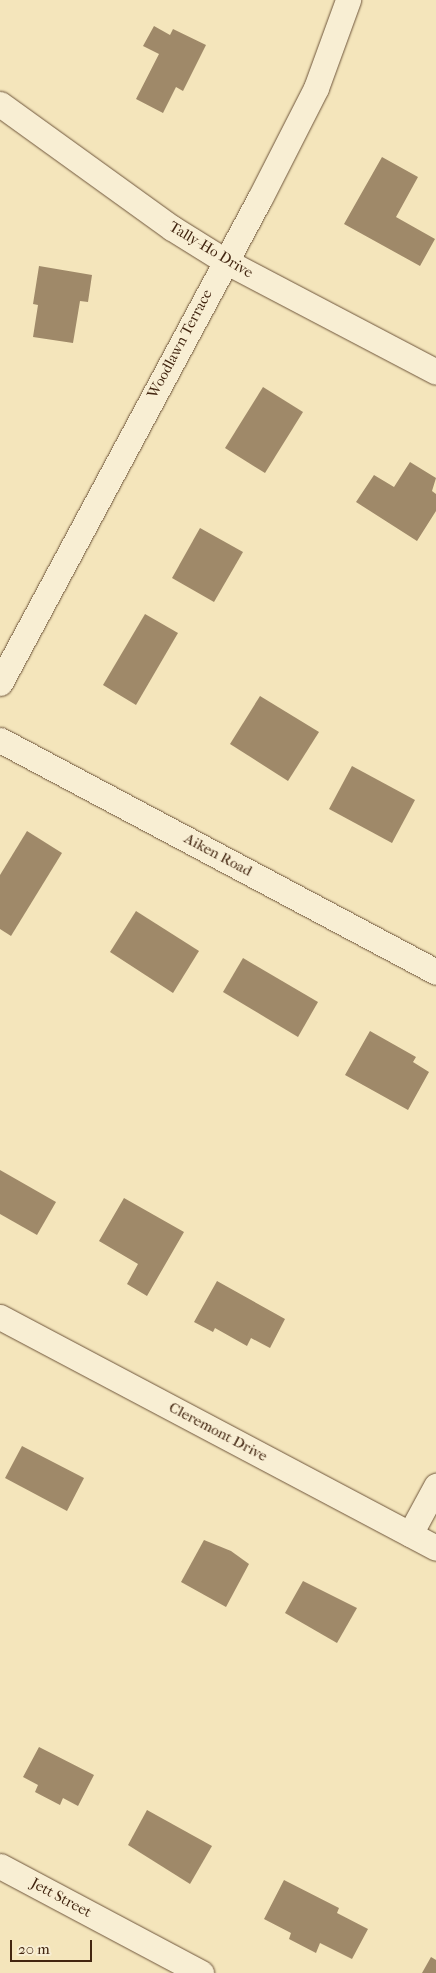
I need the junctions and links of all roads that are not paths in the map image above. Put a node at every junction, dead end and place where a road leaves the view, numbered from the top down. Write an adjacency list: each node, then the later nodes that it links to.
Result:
1 (348, 0): 3 (street, Woodlawn Terrace)
2 (0, 104): 3 (street, Tally-Ho Drive)
3 (225, 262): 4 (street, Tally-Ho Drive); 5 (street, Woodlawn Terrace)
4 (436, 372)
5 (0, 683)
6 (0, 740): 7 (street, Aiken Road)
7 (436, 972)
8 (0, 1317): 10 (street, Cleremont Drive)
9 (436, 1486): 10 (street)
10 (410, 1534): 11 (street, Cleremont Drive)
11 (436, 1548)
12 (0, 1866): 13 (street, Jett Street)
13 (201, 1973)

